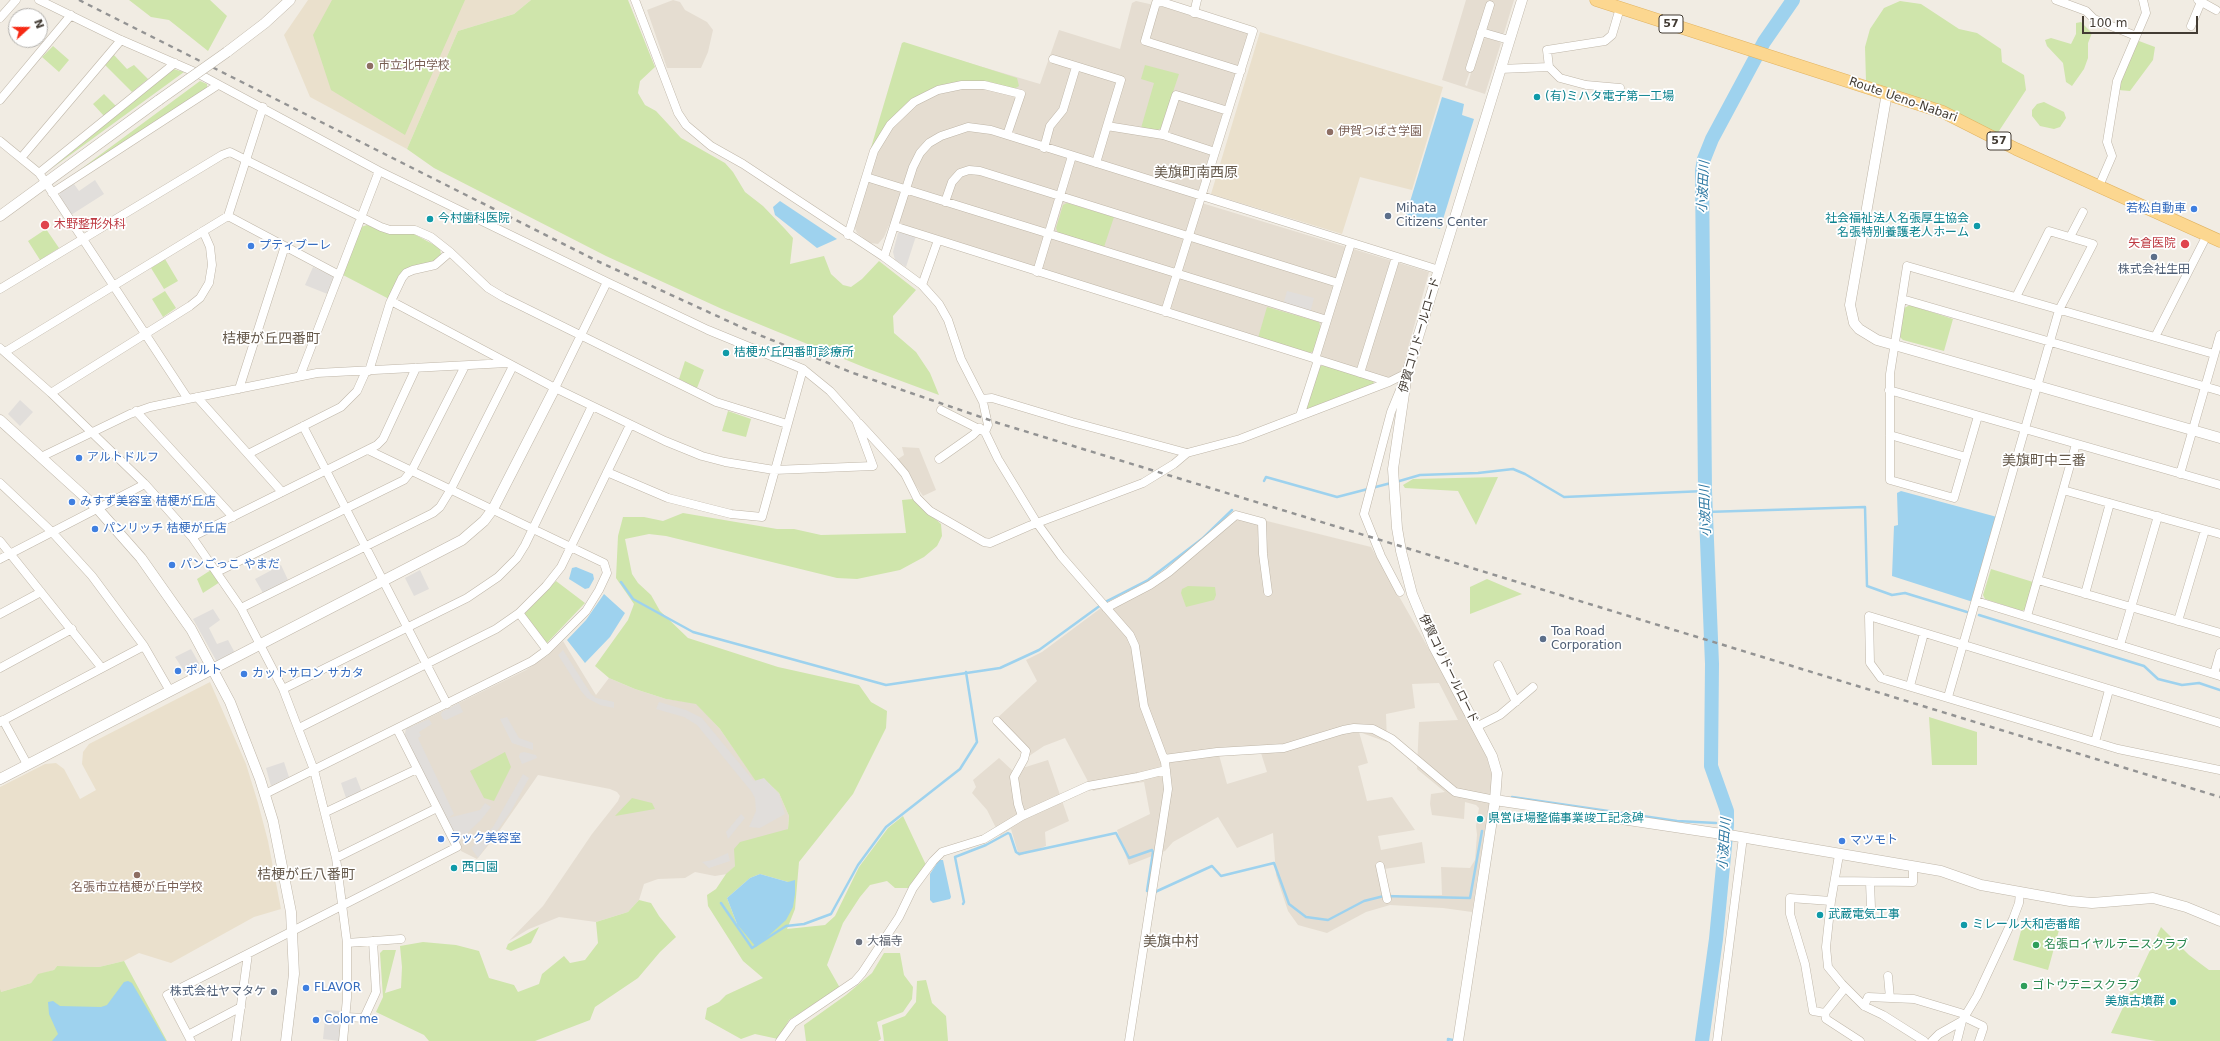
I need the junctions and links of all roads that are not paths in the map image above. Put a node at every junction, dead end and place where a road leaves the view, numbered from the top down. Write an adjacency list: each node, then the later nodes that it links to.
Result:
1 (16, 0): 16 (street)
2 (40, 0): 15 (street)
3 (290, 0): 48 (street, bridge)
4 (635, 0): 62 (street)
5 (1197, 0): 14 (street)
6 (1522, 0): 21 (street, 伊賀コリドールロード)
7 (1596, 0): 12 (main road, Route Ueno-Nabari / 57)
8 (2056, 0): 19 (street)
9 (2143, 0): 19 (street)
10 (2200, 1): 13 (street); 17 (street)
11 (1490, 5): 18 (street)
12 (1620, 8): 25 (street); 31 (main road, Route Ueno-Nabari / 57)
13 (2216, 10)
14 (1194, 13): 28 (street); 28 (street)
15 (71, 15): 20 (street); 32 (street)
16 (0, 18)
17 (2191, 26)
18 (1481, 32): 21 (street); 26 (street)
19 (2136, 36): 49 (street)
20 (121, 40): 23 (street); 42 (street)
21 (1510, 40): 27 (street, 伊賀コリドールロード)
22 (1053, 59): 24 (street)
23 (174, 63): 29 (street); 46 (street)
24 (1076, 67): 35 (street); 39 (street)
25 (1549, 67): 27 (street); 30 (street)
26 (1470, 68)
27 (1500, 69): 74 (street, 伊賀コリドールロード)
28 (1240, 71): 34 (street)
29 (218, 85): 33 (street); 51 (street)
30 (1620, 88)
31 (1887, 93): 49 (main road, Route Ueno-Nabari / 57); 94 (street)
32 (0, 100)
33 (263, 107): 43 (street); 45 (street)
34 (1228, 111): 37 (street); 40 (street)
35 (1107, 126): 37 (street); 44 (street)
36 (1007, 135): 39 (street); 47 (street); 50 (street)
37 (1163, 135): 40 (street)
38 (0, 141): 42 (street)
39 (1044, 148): 41 (street)
40 (1215, 152): 52 (street)
41 (1072, 156): 44 (street); 53 (street)
42 (21, 158): 46 (street)
43 (246, 159): 57 (street); 58 (street); 66 (street)
44 (1096, 163): 52 (street)
45 (379, 171): 58 (street); 78 (street)
46 (39, 173): 48 (street)
47 (866, 177): 50 (street); 62 (street)
48 (46, 183): 51 (street); 56 (street)
49 (2100, 186): 63 (main road, Route Ueno-Nabari / 57)
50 (906, 189): 54 (street); 59 (street)
51 (52, 192): 66 (street)
52 (1201, 196): 64 (street); 69 (street)
53 (1060, 197): 54 (street); 61 (street); 64 (street)
54 (945, 202): 61 (street)
55 (2083, 212): 65 (street)
56 (0, 216)
57 (228, 216): 60 (street); 70 (street)
58 (360, 218): 71 (street); 77 (street)
59 (894, 226): 67 (street); 72 (street)
60 (203, 231): 81 (street); 89 (street)
61 (1049, 233): 75 (street); 76 (street)
62 (848, 235): 72 (street)
63 (2207, 235): 68 (main road, Route Ueno-Nabari / 57); 92 (street)
64 (1189, 237): 76 (street); 79 (street)
65 (2070, 237): 83 (street); 86 (street)
66 (82, 239): 81 (street); 82 (street)
67 (938, 240): 75 (street); 80 (street)
68 (2220, 241)
69 (1351, 243): 73 (street); 79 (street)
70 (285, 246): 77 (street); 110 (street)
71 (450, 252): 85 (street); 90 (street)
72 (884, 257): 80 (street)
73 (1396, 257): 74 (street); 103 (street)
74 (1439, 270): 104 (street, 伊賀コリドールロード)
75 (1037, 272): 87 (street)
76 (1177, 274): 87 (street); 88 (street)
77 (339, 275): 105 (street)
78 (607, 282): 90 (street); 101 (street)
79 (1338, 283): 88 (street)
80 (922, 285): 115 (street)
81 (113, 286): 89 (street); 95 (street)
82 (0, 289)
83 (2016, 297): 84 (street); 86 (street)
84 (1902, 299): 93 (street); 94 (street)
85 (391, 301): 98 (street); 102 (street)
86 (2060, 310): 92 (street); 93 (street)
87 (1165, 312): 97 (street)
88 (1327, 320): 97 (street)
89 (146, 335): 113 (street); 114 (street)
90 (580, 335): 109 (street); 124 (street)
91 (2220, 335): 96 (street)
92 (2155, 337): 96 (street)
93 (2051, 342): 107 (street); 108 (street)
94 (1894, 345): 107 (street); 111 (street)
95 (2, 350): 113 (street)
96 (2214, 354): 108 (street)
97 (1316, 359): 103 (street); 119 (street)
98 (510, 364): 99 (street); 109 (street); 147 (street)
99 (465, 366): 100 (street); 140 (street)
100 (416, 368): 102 (street); 133 (street)
101 (804, 369): 121 (street); 124 (street)
102 (367, 371): 105 (street); 125 (street)
103 (1360, 373): 106 (street)
104 (1406, 374): 106 (street); 172 (street); 209 (street, 伊賀コリドールロード)
105 (300, 376): 110 (street)
106 (1390, 382): 119 (street)
107 (2038, 386): 127 (street); 128 (street)
108 (2205, 387): 112 (street); 128 (street)
109 (555, 388): 116 (street); 153 (street)
110 (239, 389): 114 (street)
111 (1889, 390): 120 (street); 130 (street)
112 (2220, 392)
113 (51, 393): 129 (street)
114 (192, 398): 118 (street); 134 (street)
115 (982, 399): 126 (street); 135 (street)
116 (592, 406): 123 (street); 157 (street)
117 (941, 410): 126 (street)
118 (136, 411): 129 (street); 155 (street)
119 (1300, 416): 135 (street)
120 (1978, 416): 127 (street); 136 (street)
121 (856, 420): 141 (street); 156 (street)
122 (1, 422): 137 (street)
123 (630, 424): 141 (street); 142 (street)
124 (787, 424): 141 (street)
125 (303, 426): 134 (street); 139 (street)
126 (982, 430): 138 (street); 156 (street)
127 (2025, 430): 132 (street); 174 (street)
128 (2193, 430): 131 (street); 143 (street)
129 (92, 432): 137 (street); 145 (street)
130 (1890, 435): 136 (street); 136 (street)
131 (2220, 438)
132 (2076, 444): 143 (street); 148 (street)
133 (368, 450): 139 (street); 140 (street)
134 (248, 454): 149 (street)
135 (1187, 454): 156 (street)
136 (1966, 456)
137 (41, 457): 151 (street)
138 (939, 459)
139 (326, 470): 149 (street); 152 (street)
140 (412, 470): 147 (street); 152 (street)
141 (774, 470): 142 (street)
142 (607, 472): 164 (street)
143 (2180, 474): 146 (street)
144 (0, 483): 159 (street)
145 (145, 484): 151 (street); 161 (street)
146 (2220, 486)
147 (451, 489): 153 (street); 163 (street)
148 (2063, 490): 150 (street); 168 (street)
149 (282, 492): 155 (street)
150 (2110, 503): 154 (street); 173 (street)
151 (97, 508): 159 (street); 196 (street)
152 (346, 509): 163 (street); 167 (street)
153 (493, 509): 157 (street); 169 (street)
154 (2158, 516): 158 (street); 177 (street)
155 (233, 517): 161 (street)
156 (1037, 523): 175 (street)
157 (534, 529): 164 (street); 182 (street)
158 (2205, 530): 160 (street); 181 (street)
159 (52, 532): 165 (street); 189 (street)
160 (2220, 534)
161 (192, 537): 167 (street)
162 (0, 541): 165 (street)
163 (366, 546): 169 (street); 176 (street)
164 (572, 548): 178 (street); 190 (street)
165 (10, 553): 166 (street); 170 (street)
166 (0, 559)
167 (217, 572): 176 (street)
168 (2038, 580): 173 (street); 180 (street)
169 (383, 581): 182 (street); 186 (street)
170 (41, 592): 179 (street); 183 (street)
171 (1268, 592): 175 (street)
172 (1400, 592)
173 (2084, 594): 177 (street)
174 (1976, 601): 180 (street); 187 (street)
175 (1103, 605): 213 (street)
176 (241, 608): 186 (street)
177 (2131, 608): 181 (street); 188 (street)
178 (519, 613): 190 (street); 192 (street)
179 (0, 614)
180 (2027, 616): 188 (street)
181 (2178, 621): 184 (street)
182 (407, 628): 192 (street); 200 (street)
183 (72, 629): 194 (street); 195 (street)
184 (2220, 632)
185 (1924, 633): 187 (street); 198 (street); 198 (street)
186 (260, 644): 196 (street); 200 (street)
187 (1964, 645): 201 (street); 203 (street)
188 (2120, 645): 197 (street)
189 (144, 646): 194 (street); 202 (street)
190 (547, 650): 205 (street)
191 (2220, 653): 197 (street)
192 (426, 664): 205 (street); 210 (street)
193 (1498, 665): 204 (street)
194 (101, 667): 206 (street)
195 (0, 668)
196 (213, 668): 202 (street); 220 (street)
197 (2217, 675)
198 (1910, 686): 203 (street)
199 (1533, 687): 204 (street)
200 (283, 689): 210 (street)
201 (2109, 690): 208 (street); 212 (street)
202 (170, 691): 214 (street)
203 (1948, 697): 212 (street)
204 (1516, 702): 209 (street)
205 (447, 704): 211 (street)
206 (2, 721): 214 (street)
207 (997, 721): 224 (street)
208 (2220, 723)
209 (1476, 727): 221 (street, 伊賀コリドールロード)
210 (299, 728): 216 (street)
211 (397, 729): 215 (street); 216 (street)
212 (2095, 742): 218 (street)
213 (1164, 759): 217 (street); 221 (street)
214 (27, 764): 219 (street)
215 (418, 769): 222 (street); 223 (street)
216 (314, 770): 220 (street); 223 (street)
217 (1166, 770): 224 (street); 256 (street)
218 (2220, 770)
219 (0, 779)
220 (265, 794): 238 (street)
221 (1495, 800): 225 (street); 257 (street, 伊賀コリドールロード)
222 (437, 808): 227 (street); 235 (street)
223 (326, 812): 227 (street)
224 (1022, 816): 255 (street)
225 (1739, 837): 226 (street); 258 (street)
226 (1839, 855): 229 (street); 230 (street)
227 (336, 858): 235 (street)
228 (1380, 866): 233 (street)
229 (1913, 866): 231 (street); 232 (street)
230 (1835, 881): 231 (street); 234 (street)
231 (1870, 882): 236 (street)
232 (2020, 892): 237 (street); 250 (street)
233 (1387, 897)
234 (1831, 901): 244 (street); 248 (street)
235 (343, 905): 238 (street); 241 (street)
236 (1871, 908)
237 (2220, 921)
238 (292, 931): 242 (street); 253 (street)
239 (401, 938): 240 (street)
240 (373, 941): 241 (street); 249 (street)
241 (347, 943): 249 (street)
242 (248, 954): 247 (street); 251 (street)
243 (1888, 976): 245 (street)
244 (1845, 988): 246 (street); 248 (street)
245 (1890, 998): 246 (street); 250 (street)
246 (1864, 1006): 260 (street)
247 (241, 1007): 251 (street); 252 (street)
248 (1825, 1013): 259 (street)
249 (346, 1017): 254 (street)
250 (1963, 1017): 261 (street); 262 (street); 263 (street)
251 (190, 1038)
252 (236, 1041)
253 (286, 1041)
254 (343, 1041)
255 (780, 1041)
256 (1129, 1041)
257 (1458, 1041)
258 (1717, 1041)
259 (1860, 1041)
260 (1924, 1041)
261 (1932, 1041)
262 (1958, 1041)
263 (1979, 1041)

